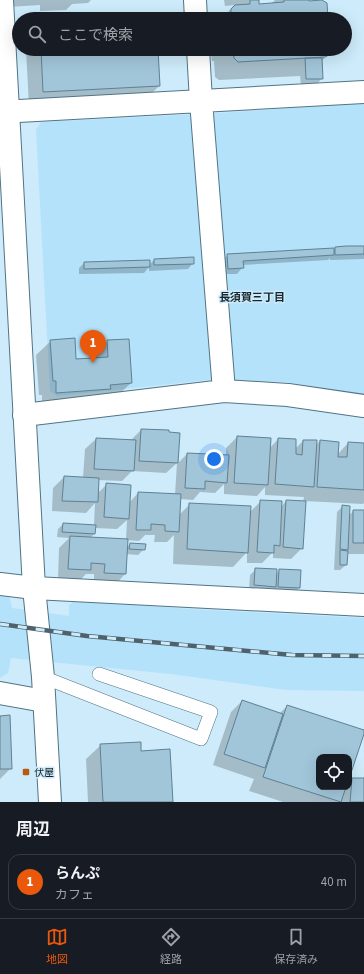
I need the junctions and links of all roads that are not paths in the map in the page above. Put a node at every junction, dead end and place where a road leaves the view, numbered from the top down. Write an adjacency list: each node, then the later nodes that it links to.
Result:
1 (2, 0): 7 (street)
2 (195, 0): 3 (street)
3 (196, 12)
4 (198, 56): 6 (street)
5 (364, 92): 6 (street)
6 (201, 101): 7 (street); 8 (street)
7 (4, 112): 10 (street)
8 (224, 391): 9 (street); 10 (street)
9 (364, 406)
10 (24, 415): 12 (street)
11 (0, 584): 12 (street)
12 (34, 588): 13 (street); 15 (street)
13 (364, 605)
14 (99, 674): 15 (lane)
15 (43, 677): 17 (street)
16 (0, 693): 17 (street)
17 (44, 701): 18 (street)
18 (50, 802)

